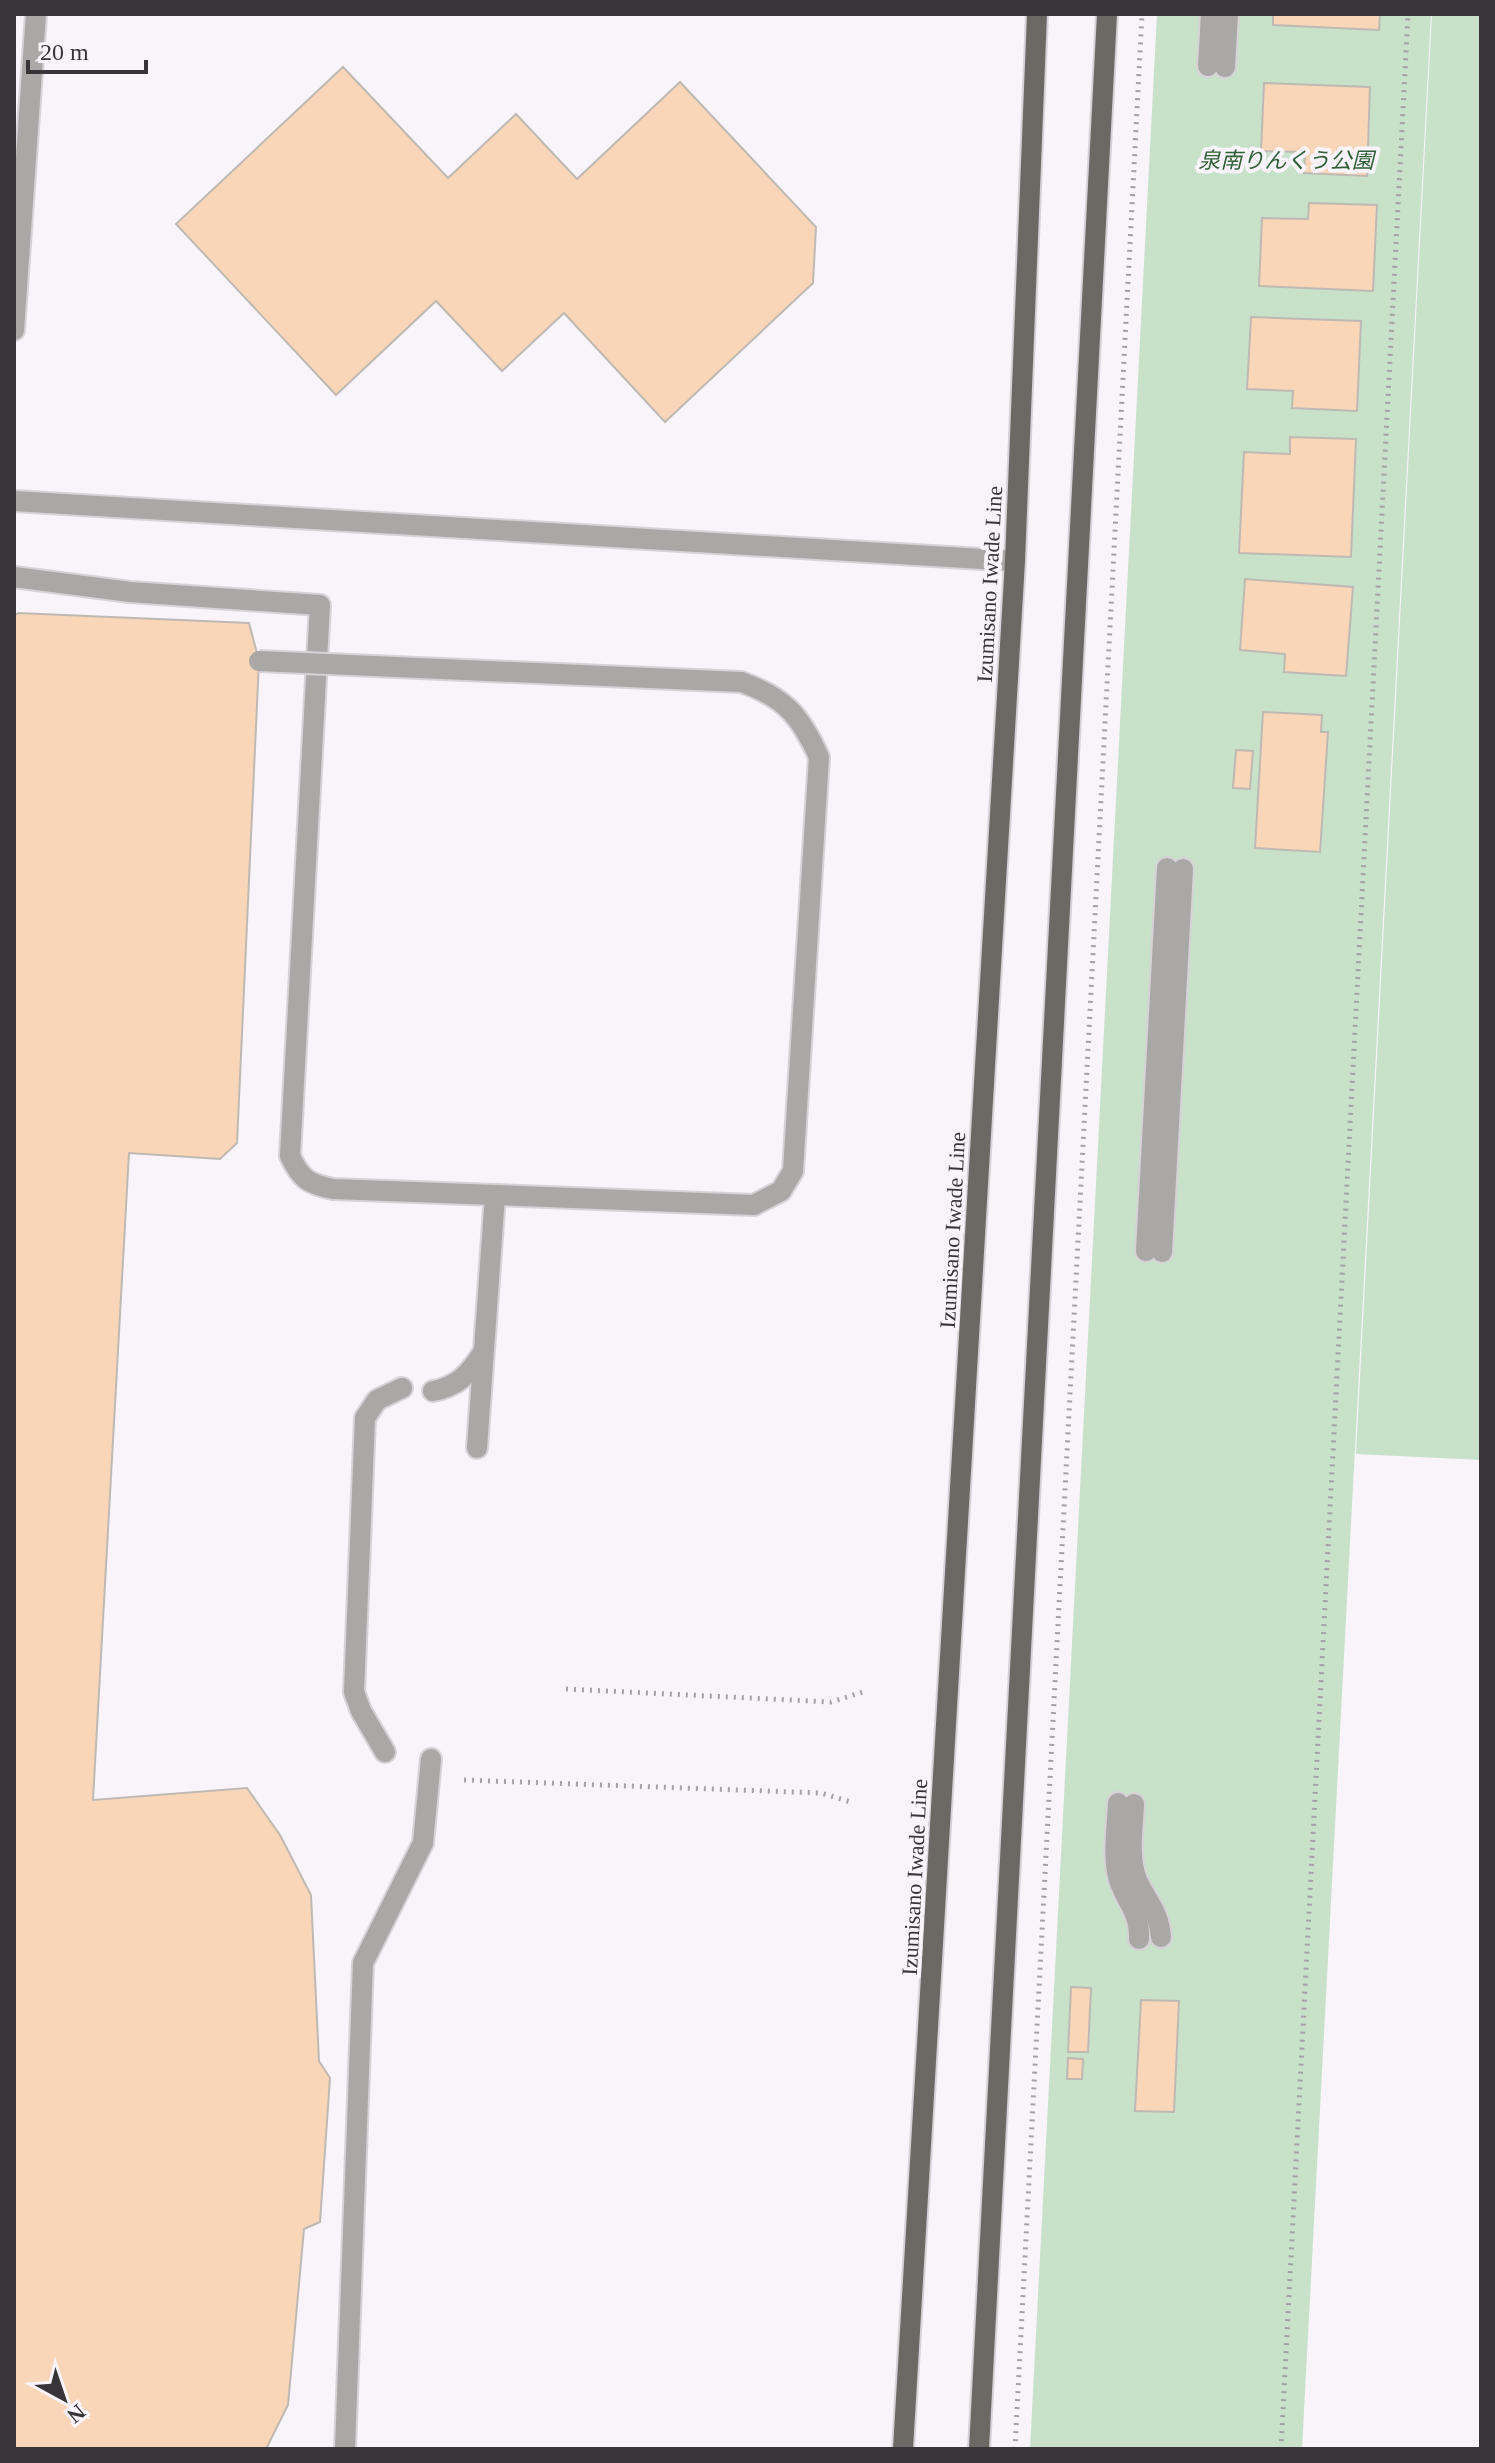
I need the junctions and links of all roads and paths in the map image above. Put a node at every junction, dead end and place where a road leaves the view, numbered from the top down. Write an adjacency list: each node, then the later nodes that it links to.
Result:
1 (36, 14): 8 (street)
2 (1037, 14): 10 (main road, Izumisano Iwade Line)
3 (1107, 14): 30 (main road)
4 (1142, 14): 31 (path)
5 (1211, 14): 6 (street)
6 (1228, 14)
7 (1408, 14): 32 (path)
8 (14, 330)
9 (14, 501): 10 (street)
10 (1015, 561): 29 (main road, Izumisano Iwade Line)
11 (14, 577): 14 (street)
12 (259, 661): 14 (street, bridge)
13 (1175, 868): 15 (street)
14 (495, 1195): 16 (street)
15 (1154, 1251)
16 (484, 1351): 18 (street); 19 (street)
17 (402, 1388): 22 (street)
18 (433, 1391)
19 (477, 1448)
20 (566, 1689): 21 (path)
21 (863, 1692)
22 (385, 1752)
23 (431, 1759): 28 (street)
24 (464, 1780): 25 (path)
25 (854, 1803)
26 (1161, 1937): 27 (street)
27 (1139, 1939)
28 (345, 2449)
29 (903, 2449)
30 (979, 2449)
31 (1015, 2449)
32 (1281, 2449)

